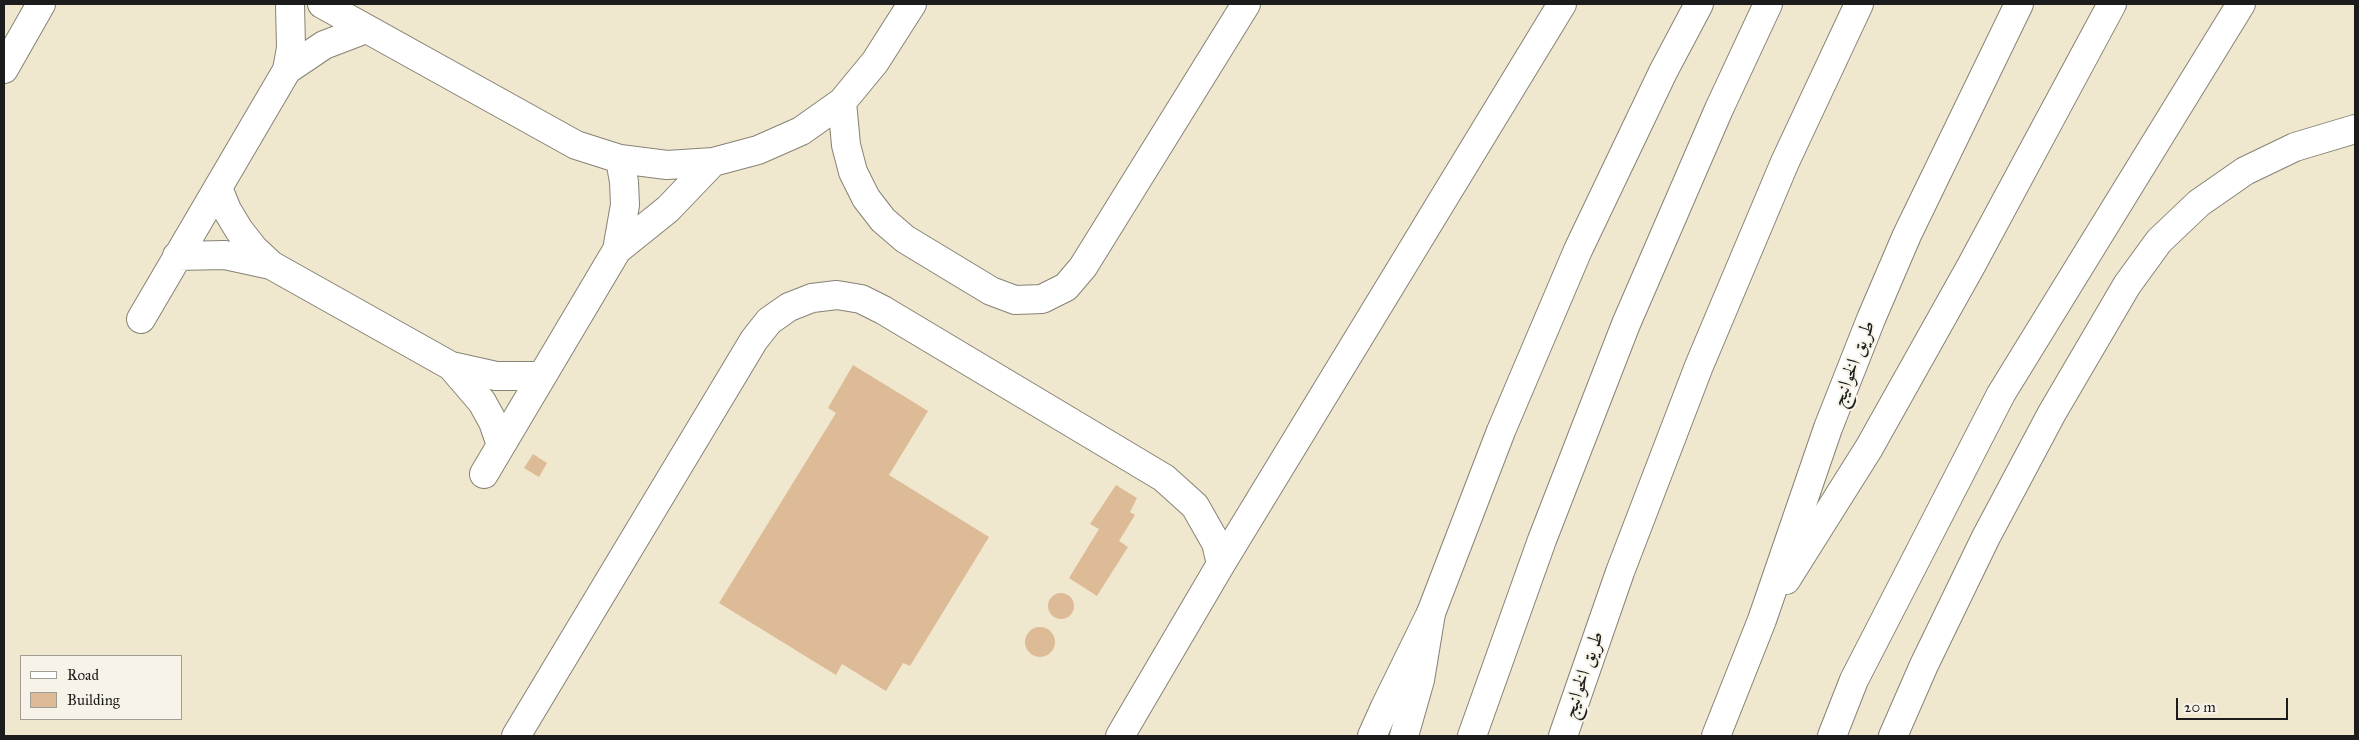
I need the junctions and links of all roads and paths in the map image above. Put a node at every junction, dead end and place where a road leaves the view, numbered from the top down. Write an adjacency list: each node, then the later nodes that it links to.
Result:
1 (41, 4): 14 (main road)
2 (290, 4): 15 (main road)
3 (322, 4): 13 (main road)
4 (912, 4): 16 (main road)
5 (1246, 4): 16 (main road)
6 (1562, 4): 29 (main road)
7 (1699, 4): 30 (main road)
8 (1768, 4): 36 (main road)
9 (1859, 4): 37 (main road, طريق الخوانيج)
10 (2019, 4): 31 (main road, طريق الخوانيج)
11 (2112, 4): 31 (main road)
12 (2241, 4): 39 (main road)
13 (366, 29): 15 (main road); 18 (main road)
14 (4, 69)
15 (287, 70): 20 (main road)
16 (842, 102): 19 (main road)
17 (2355, 129): 40 (main road)
18 (620, 159): 19 (main road); 21 (main road)
19 (713, 162): 21 (main road)
20 (218, 188): 22 (main road); 23 (main road)
21 (617, 250): 26 (main road)
22 (177, 256): 23 (main road); 24 (main road)
23 (271, 265): 25 (main road)
24 (141, 319)
25 (451, 366): 26 (main road); 27 (main road)
26 (541, 376): 27 (main road)
27 (501, 445): 28 (main road)
28 (484, 474)
29 (1221, 564): 32 (main road); 33 (main road)
30 (1432, 613): 34 (main road); 35 (main road)
31 (1762, 620): 38 (main road, طريق الخوانيج)
32 (516, 736)
33 (1120, 736)
34 (1372, 736)
35 (1404, 736)
36 (1472, 736)
37 (1563, 736)
38 (1716, 736)
39 (1832, 736)
40 (1893, 736)

